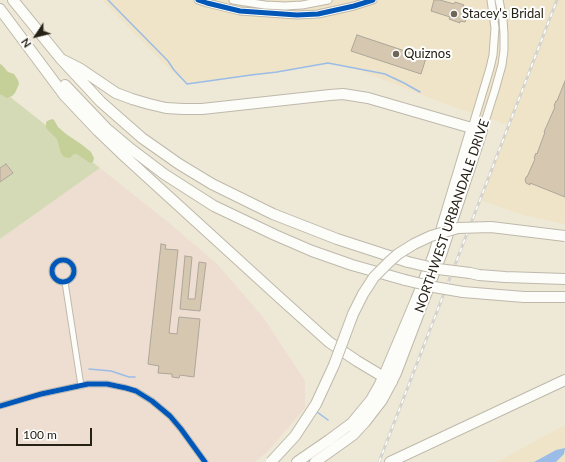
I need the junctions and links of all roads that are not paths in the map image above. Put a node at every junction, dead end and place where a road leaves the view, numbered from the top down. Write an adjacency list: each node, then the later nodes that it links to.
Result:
1 (13, 0): 10 (highway)
2 (198, 0): 5 (street)
3 (233, 0): 4 (street)
4 (328, 0)
5 (373, 0)
6 (491, 0): 11 (street, NORTHWEST URBANDALE DRIVE)
7 (499, 0): 11 (street, NORTHWEST URBANDALE DRIVE)
8 (0, 9): 9 (highway)
9 (23, 39): 15 (highway, bridge); 16 (highway)
10 (61, 59): 11 (highway); 13 (highway, bridge)
11 (477, 130): 16 (highway, NORTHWEST URBANDALE DRIVE)
12 (565, 236): 23 (highway, bridge)
13 (565, 279)
14 (66, 282): 14 (street); 18 (street)
15 (565, 297)
16 (387, 380): 20 (highway, NORTHWEST URBANDALE DRIVE)
17 (565, 380): 21 (highway)
18 (81, 386): 19 (street); 22 (street)
19 (0, 406)
20 (362, 418): 24 (highway); 25 (highway)
21 (393, 460)
22 (205, 462)
23 (271, 462)
24 (297, 462)
25 (315, 462)

